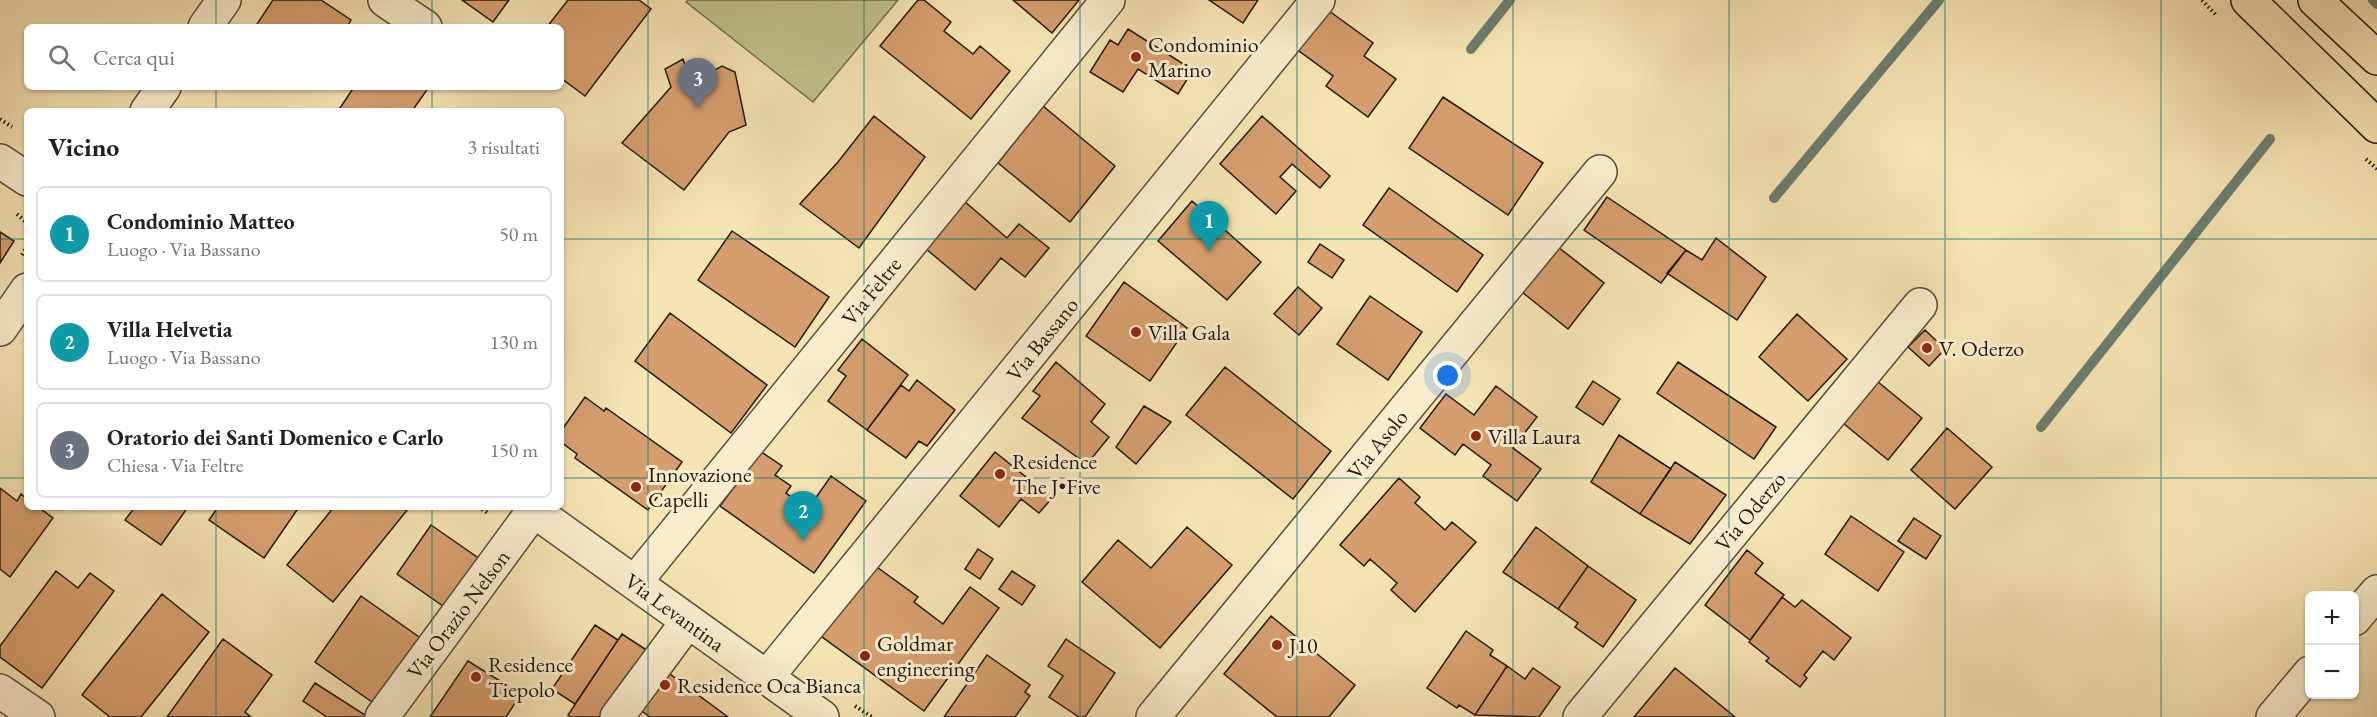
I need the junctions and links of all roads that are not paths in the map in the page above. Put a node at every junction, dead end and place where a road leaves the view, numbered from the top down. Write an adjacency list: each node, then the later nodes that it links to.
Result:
1 (224, 0): 7 (street)
2 (385, 0): 8 (street)
3 (1108, 0): 21 (street, Via Feltre)
4 (1318, 0): 25 (street, Via Bassano)
5 (2248, 0): 12 (main road)
6 (2315, 0): 9 (main road)
7 (207, 24)
8 (420, 24)
9 (2377, 58)
10 (162, 90): 11 (street)
11 (149, 108)
12 (2377, 126)
13 (0, 161): 15 (street)
14 (1600, 172): 32 (street, Via Asolo)
15 (24, 177)
16 (24, 294): 18 (street)
17 (1920, 305): 33 (street, Via Oderzo)
18 (0, 329)
19 (530, 510): 29 (street, Via Orazio Nelson)
20 (532, 510): 21 (street, Via Levantina)
21 (635, 582): 24 (street, Via Levantina)
22 (2377, 592): 23 (street)
23 (2359, 614)
24 (688, 621): 25 (street, Via Levantina); 30 (street)
25 (766, 678): 31 (street, Via Levantina)
26 (2305, 679): 34 (street)
27 (0, 691): 28 (street)
28 (38, 717)
29 (382, 717)
30 (617, 717)
31 (822, 717)
32 (1153, 717)
33 (1580, 717)
34 (2273, 717)

